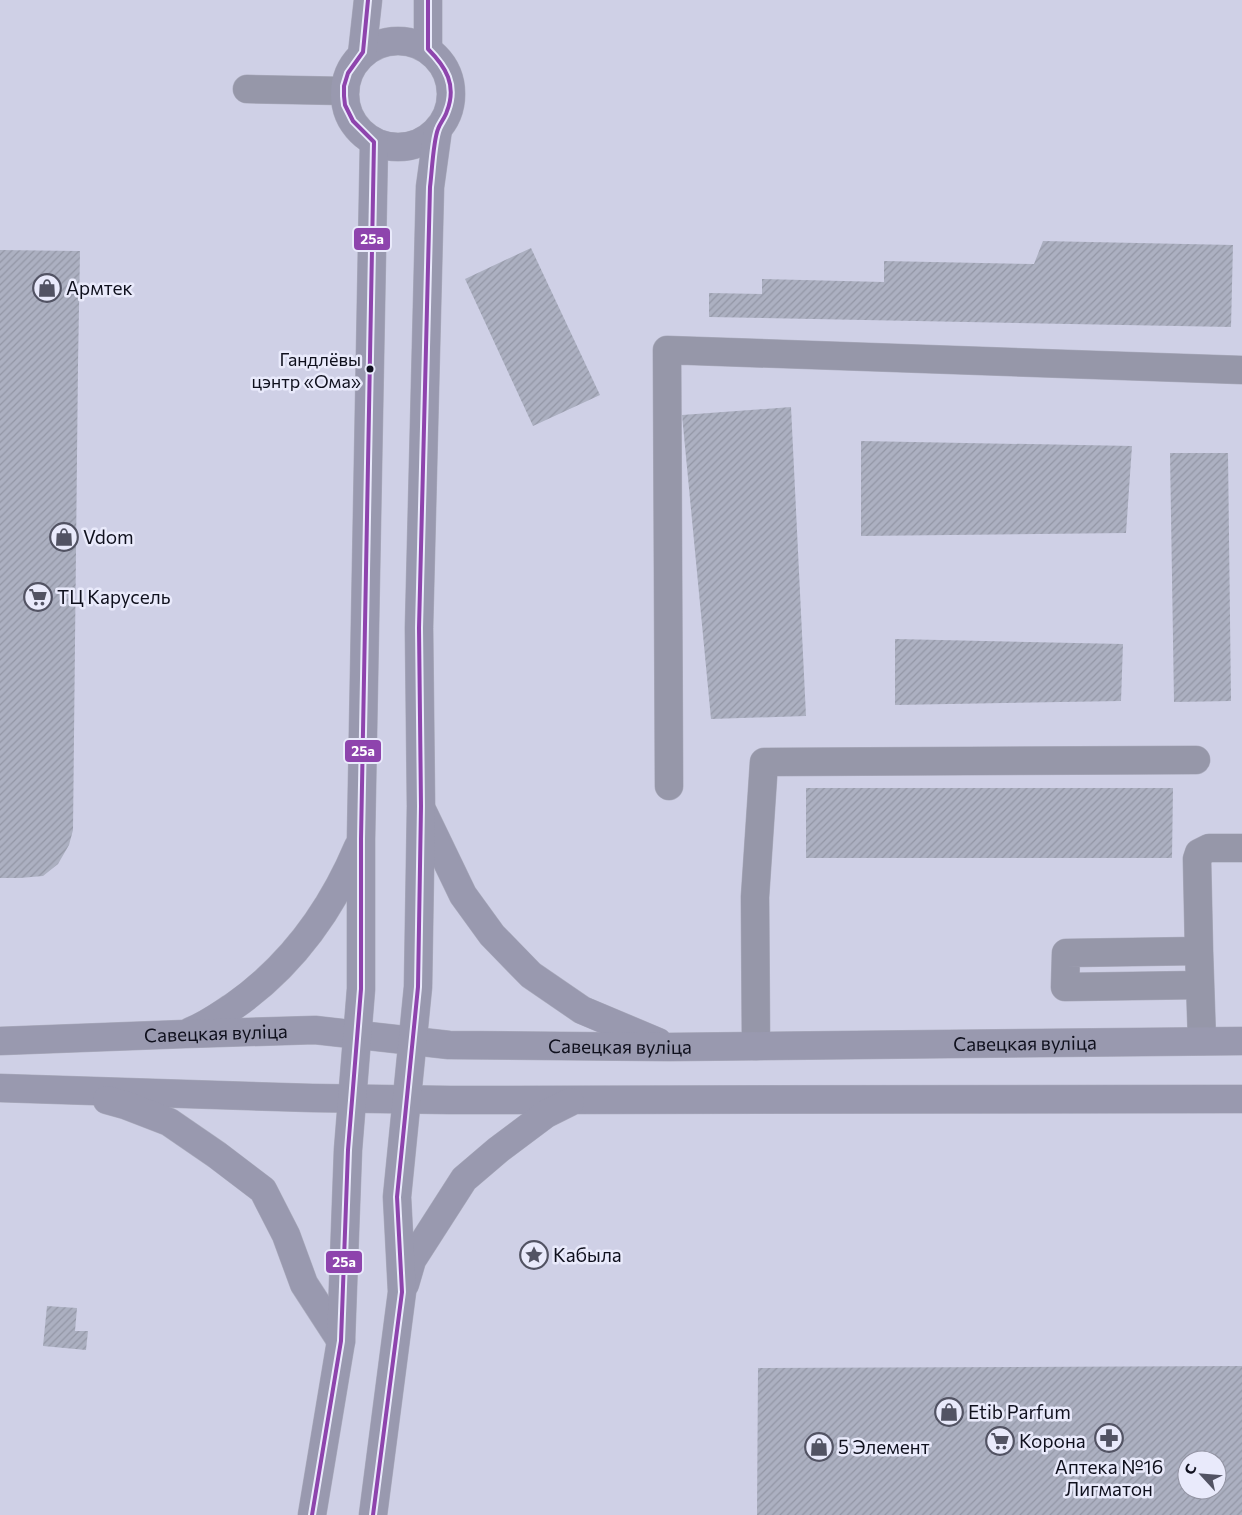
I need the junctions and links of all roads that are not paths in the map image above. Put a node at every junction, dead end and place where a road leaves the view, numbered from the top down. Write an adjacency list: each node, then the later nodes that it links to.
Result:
1 (368, 0): 4 (main road)
2 (428, 0): 3 (main road)
3 (428, 49): 4 (main road); 7 (main road)
4 (362, 54): 6 (main road)
5 (247, 89): 6 (lane)
6 (345, 90): 8 (main road)
7 (438, 129): 8 (main road); 12 (main road)
8 (374, 142): 13 (main road)
9 (1242, 370): 11 (lane)
10 (1196, 760): 23 (lane)
11 (669, 786)
12 (421, 806): 19 (main road); 24 (main road)
13 (361, 839): 17 (main road); 18 (main road)
14 (1242, 848): 15 (lane)
15 (1199, 951): 16 (lane); 16 (lane)
16 (1200, 985): 20 (lane)
17 (185, 1034): 18 (main road, Савецкая вуліца); 22 (main road, Савецкая вуліца)
18 (357, 1035): 19 (main road, Савецкая вуліца); 27 (main road)
19 (412, 1041): 24 (main road, Савецкая вуліца); 29 (main road)
20 (1202, 1041): 21 (main road, Савецкая вуліца); 23 (main road, Савецкая вуліца)
21 (1242, 1041)
22 (0, 1042)
23 (756, 1046): 24 (main road, Савецкая вуліца)
24 (669, 1047)
25 (0, 1088): 26 (main road)
26 (65, 1090): 27 (main road); 32 (main road)
27 (352, 1099): 29 (main road); 32 (main road)
28 (1242, 1099): 30 (main road)
29 (407, 1100): 30 (main road); 31 (main road)
30 (570, 1101): 31 (main road)
31 (402, 1292): 34 (main road)
32 (341, 1341): 33 (main road)
33 (312, 1515)
34 (373, 1515)

